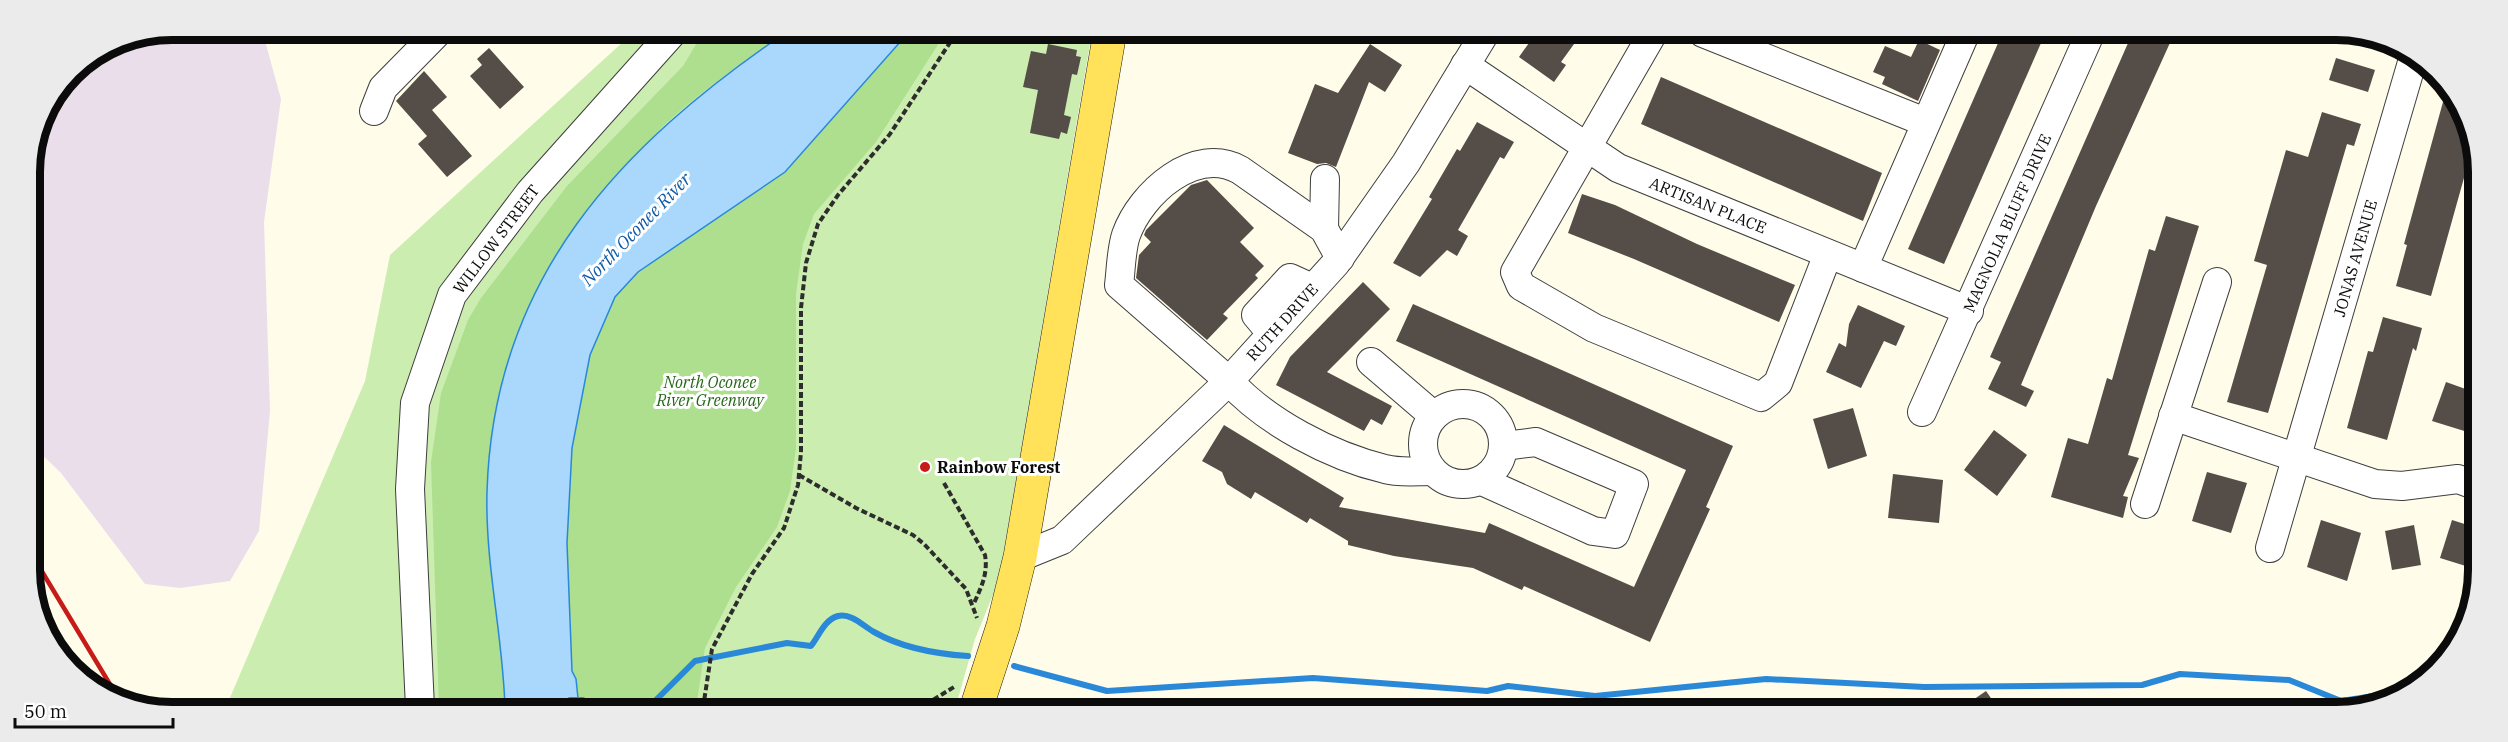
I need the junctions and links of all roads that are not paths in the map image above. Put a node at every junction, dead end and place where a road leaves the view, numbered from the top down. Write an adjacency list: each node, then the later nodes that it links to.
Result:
1 (430, 40): 11 (street)
2 (666, 40): 35 (street, WILLOW STREET)
3 (1109, 40): 33 (main road)
4 (1481, 40): 9 (street, RUTH DRIVE)
5 (1649, 40): 13 (street)
6 (1720, 40): 12 (street)
7 (1962, 40): 12 (street)
8 (2087, 40): 20 (street, MAGNOLIA BLUFF DRIVE)
9 (1465, 65): 13 (street, ARTISAN PLACE); 17 (street, RUTH DRIVE)
10 (2411, 65): 27 (street, JONAS AVENUE)
11 (374, 111)
12 (1924, 122): 18 (street)
13 (1586, 146): 16 (street, ARTISAN PLACE); 16 (street)
14 (1325, 179): 15 (street)
15 (1324, 229): 17 (street); 22 (street)
16 (1828, 254): 18 (street, ARTISAN PLACE)
17 (1340, 258): 22 (street, RUTH DRIVE)
18 (1863, 268): 20 (street, ARTISAN PLACE)
19 (2217, 282): 25 (street)
20 (1969, 311): 23 (street, MAGNOLIA BLUFF DRIVE)
21 (1371, 362): 24 (street)
22 (1228, 381): 28 (street); 33 (street, RUTH DRIVE)
23 (1922, 412)
24 (1434, 416): 26 (street); 28 (street)
25 (2173, 416): 27 (street); 31 (street)
26 (1504, 446): 29 (street); 29 (street)
27 (2296, 458): 30 (street); 32 (street, JONAS AVENUE)
28 (1431, 471): 29 (street)
29 (1482, 481)
30 (2468, 482)
31 (2145, 504)
32 (2270, 549)
33 (1020, 557): 34 (main road)
34 (966, 698)
35 (420, 702)

